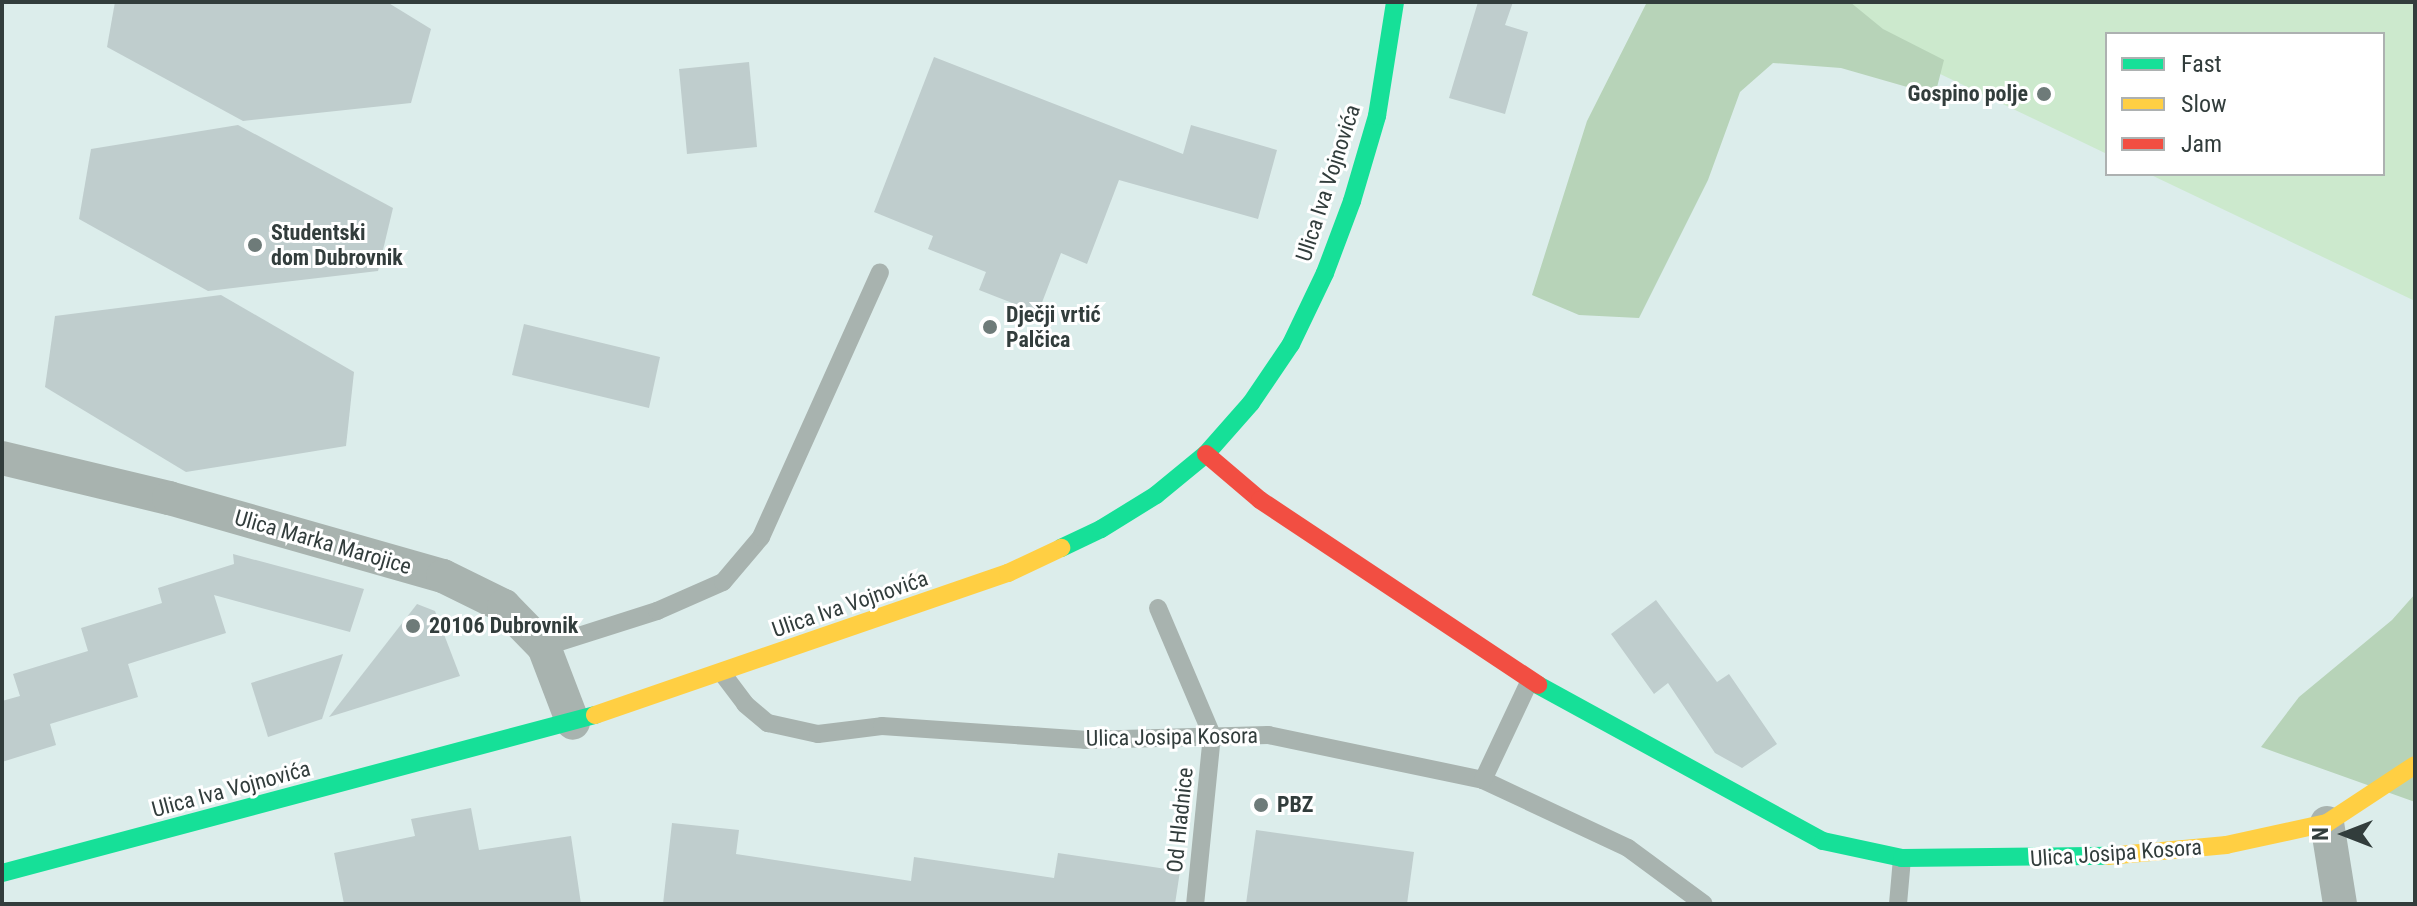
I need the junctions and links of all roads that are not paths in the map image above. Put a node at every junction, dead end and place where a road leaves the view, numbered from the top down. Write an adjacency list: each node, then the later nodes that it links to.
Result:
1 (1395, 2): 3 (main road, Ulica Iva Vojnovića)
2 (880, 272): 6 (lane)
3 (1206, 454): 7 (main road, Ulica Iva Vojnovića); 8 (main road, Ulica Josipa Kosora)
4 (2, 458): 6 (street, Ulica Marka Marojice)
5 (1158, 608): 10 (lane, Od Hladnice)
6 (544, 647): 9 (street, Ulica Marka Marojice)
7 (722, 673): 9 (main road, Ulica Iva Vojnovića); 10 (lane, Ulica Josipa Kosora)
8 (1530, 680): 12 (lane); 14 (main road, Ulica Josipa Kosora)
9 (573, 723): 15 (main road, Ulica Iva Vojnovića)
10 (1212, 735): 12 (lane, Ulica Josipa Kosora); 16 (lane, Od Hladnice)
11 (2415, 765): 13 (main road, Ulica Josipa Kosora)
12 (1483, 780): 17 (lane, Ulica Josipa Kosora)
13 (2327, 823): 14 (main road, Ulica Josipa Kosora); 19 (street)
14 (1902, 858): 18 (lane)
15 (2, 873)
16 (1195, 904)
17 (1704, 904)
18 (1898, 904)
19 (2340, 904)

